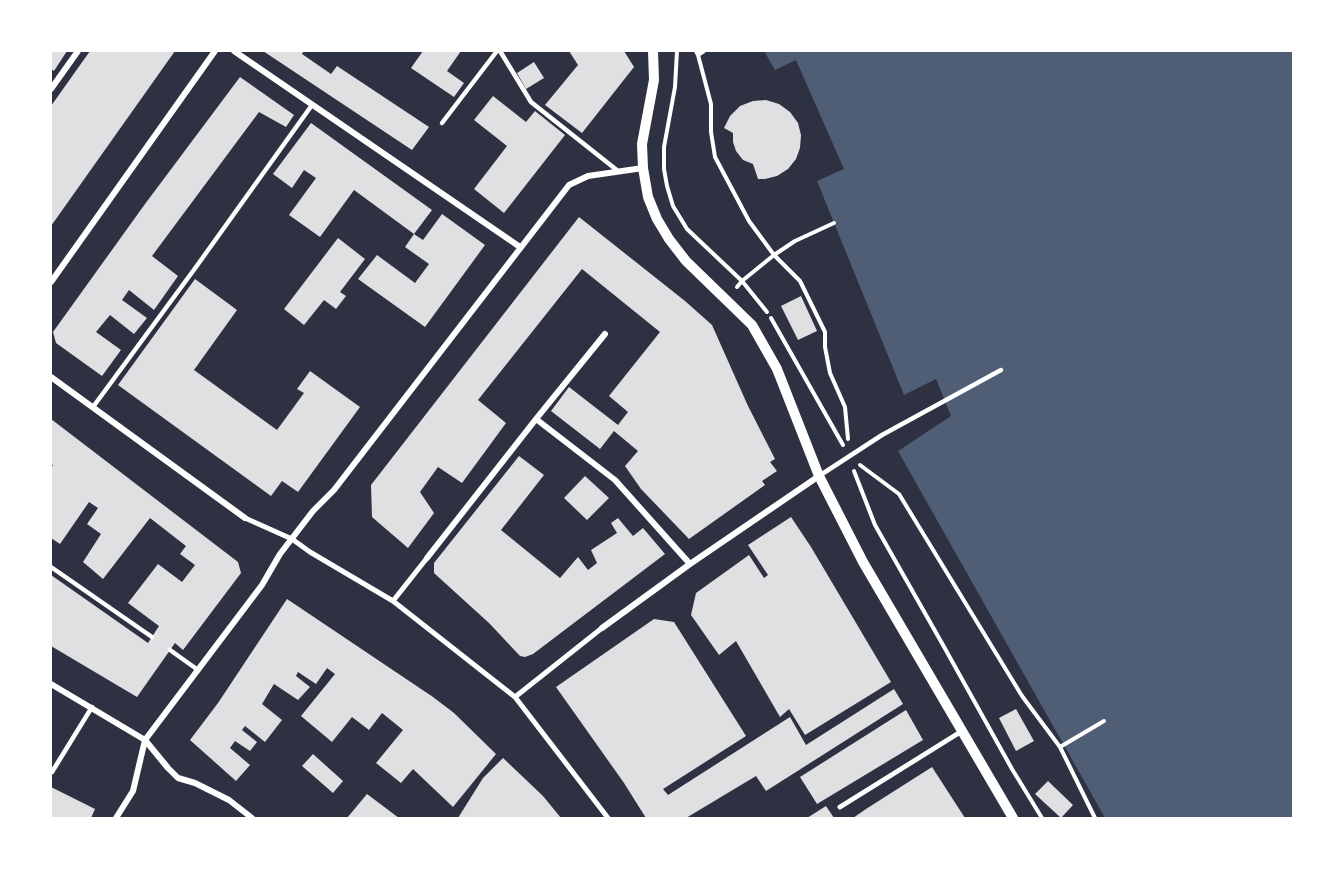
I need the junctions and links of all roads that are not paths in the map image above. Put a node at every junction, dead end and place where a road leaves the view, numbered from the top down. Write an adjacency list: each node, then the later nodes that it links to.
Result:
1 (78, 51): 6 (street)
2 (215, 51): 12 (street)
3 (234, 51): 7 (street)
4 (498, 51): 8 (lane); 10 (lane)
5 (653, 51): 9 (street)
6 (51, 89)
7 (312, 105): 11 (street); 16 (lane)
8 (442, 123)
9 (643, 168): 10 (street); 18 (street)
10 (618, 171): 11 (street)
11 (520, 248): 20 (street)
12 (51, 282)
13 (605, 334): 17 (street)
14 (1001, 370): 18 (lane)
15 (51, 377): 16 (street)
16 (93, 407): 19 (street)
17 (536, 419): 21 (street); 22 (street)
18 (819, 476): 22 (street); 32 (street)
19 (245, 518): 20 (street)
20 (292, 539): 24 (street); 28 (street)
21 (427, 558): 24 (street)
22 (690, 564): 25 (street)
23 (51, 567): 26 (lane)
24 (393, 601): 30 (street)
25 (602, 628): 30 (street)
26 (152, 637)
27 (170, 650): 28 (lane)
28 (198, 670): 33 (street)
29 (51, 684): 31 (street)
30 (515, 697): 38 (street)
31 (92, 707): 33 (street); 34 (lane)
32 (962, 731): 35 (street); 39 (street)
33 (145, 741): 36 (street); 37 (street)
34 (52, 772)
35 (840, 807)
36 (116, 818)
37 (252, 818)
38 (608, 818)
39 (1013, 818)

